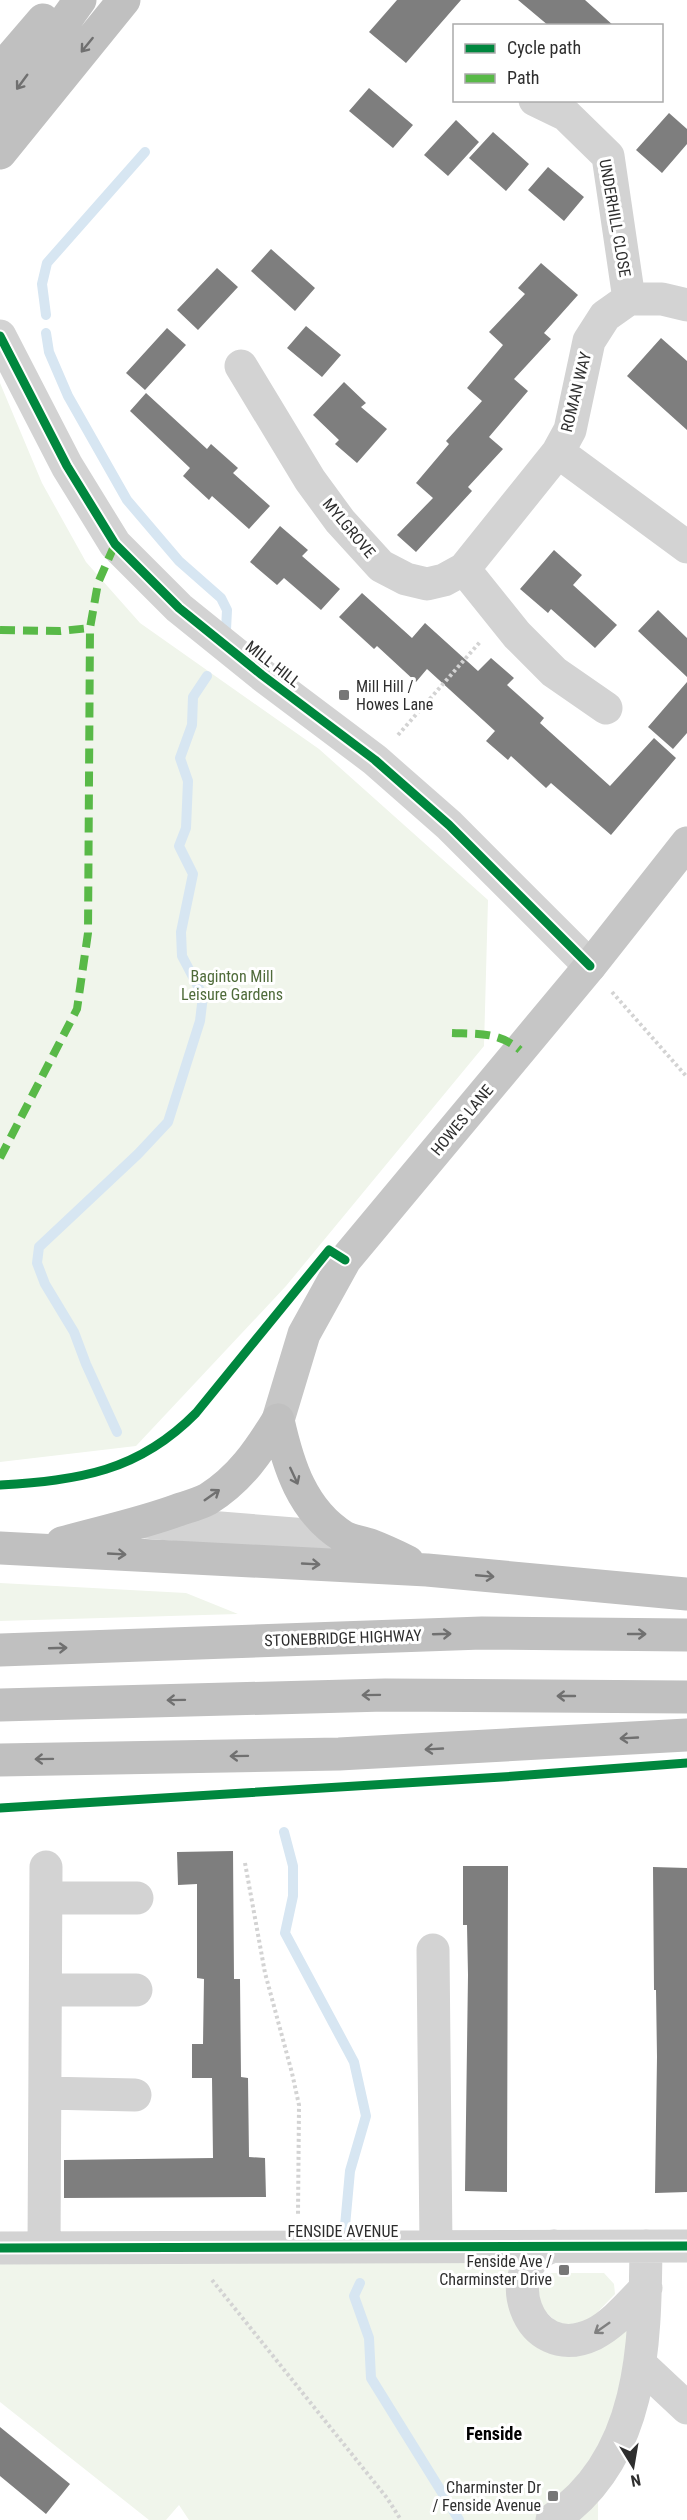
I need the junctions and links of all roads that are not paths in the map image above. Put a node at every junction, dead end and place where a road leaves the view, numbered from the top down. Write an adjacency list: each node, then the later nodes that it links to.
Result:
1 (60, 0): 4 (highway)
2 (80, 0): 6 (highway, one-way to 6)
3 (124, 0): 7 (highway, one-way to 7)
4 (0, 70)
5 (539, 102): 8 (street, UNDERHILL CLOSE)
6 (0, 112)
7 (0, 153)
8 (629, 299): 9 (street); 12 (street, ROMAN WAY)
9 (687, 305)
10 (0, 336): 17 (street, MILL HILL)
11 (241, 366): 14 (street, MYLGROVE)
12 (558, 452): 13 (street, ROMAN WAY); 14 (street, ROMAN WAY)
13 (687, 546)
14 (464, 569): 15 (street)
15 (606, 708)
16 (687, 843): 17 (main road, HOWES LANE)
17 (590, 966): 18 (main road, HOWES LANE)
18 (278, 1420): 19 (highway, one-way to 18); 20 (highway, one-way to 20)
19 (145, 1522): 20 (street); 22 (highway)
20 (345, 1538): 23 (highway)
21 (0, 1548): 22 (highway)
22 (37, 1550): 23 (highway, one-way to 23)
23 (427, 1570): 24 (highway, one-way to 24)
24 (687, 1594)
25 (687, 1635): 26 (highway, STONEBRIDGE HIGHWAY, one-way to 25)
26 (0, 1650)
27 (687, 1697): 28 (highway, one-way to 28)
28 (0, 1705)
29 (687, 1735): 30 (highway, one-way to 30)
30 (0, 1760)
31 (137, 1898): 33 (street)
32 (433, 1950): 37 (street)
33 (46, 1990): 34 (street); 35 (street)
34 (136, 1990)
35 (45, 2093): 36 (street); 42 (street)
36 (135, 2094)
37 (435, 2246): 38 (street, FENSIDE AVENUE); 42 (street, FENSIDE AVENUE)
38 (554, 2246): 39 (street, FENSIDE AVENUE); 43 (street, one-way to 38)
39 (646, 2246): 40 (street, FENSIDE AVENUE); 43 (street)
40 (687, 2246)
41 (0, 2248): 42 (street, FENSIDE AVENUE)
42 (44, 2248)
43 (645, 2288): 44 (street)
44 (640, 2365): 45 (street); 46 (street)
45 (687, 2408)
46 (552, 2520)

